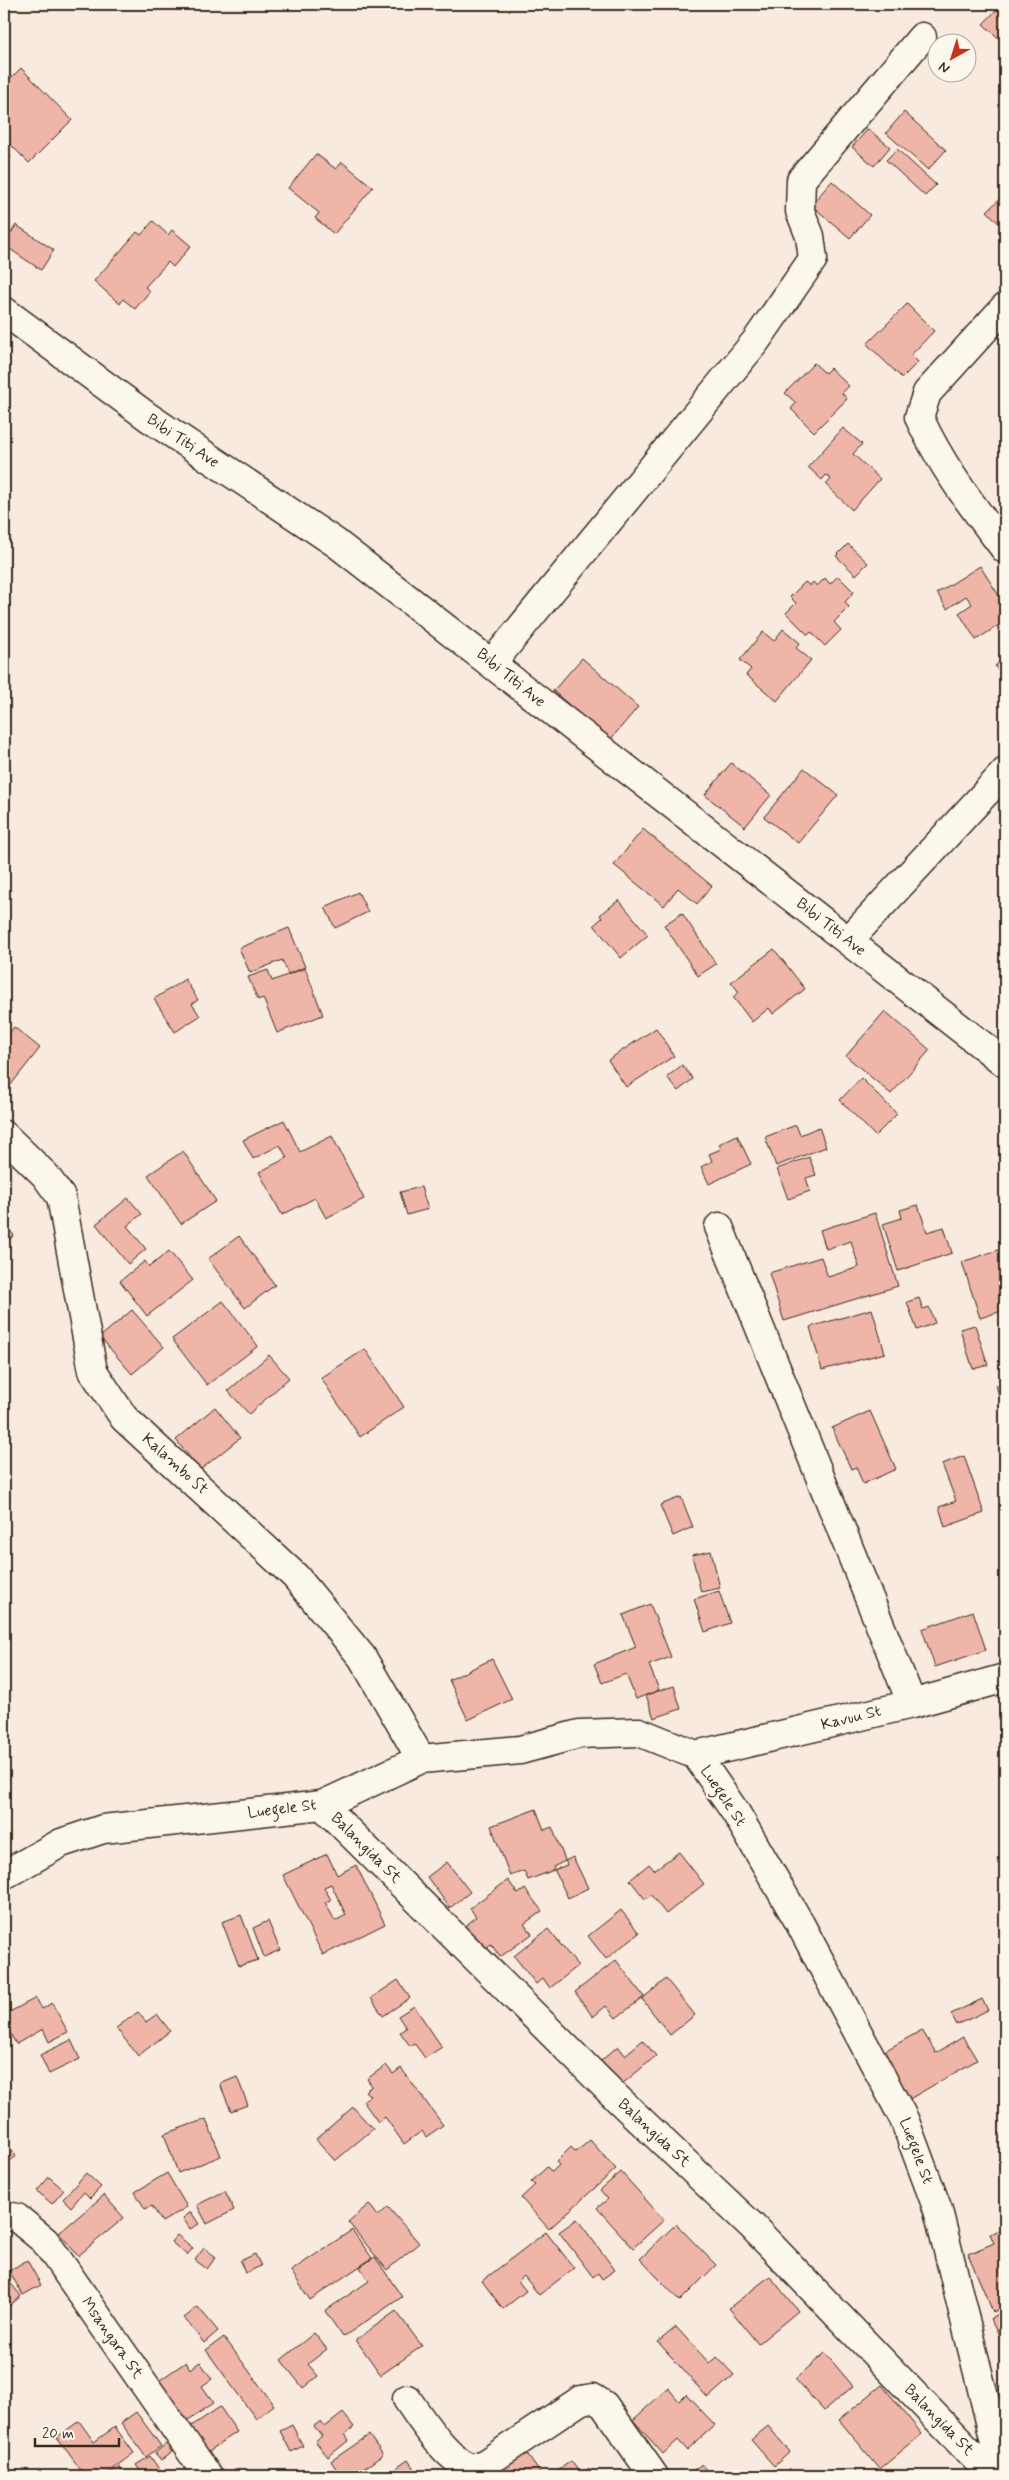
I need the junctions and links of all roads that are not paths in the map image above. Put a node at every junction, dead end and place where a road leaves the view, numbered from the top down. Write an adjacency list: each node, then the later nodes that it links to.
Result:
1 (922, 37): 5 (street)
2 (1005, 307): 4 (street)
3 (4, 312): 5 (street, Bibi Titi Ave)
4 (1005, 549)
5 (492, 663): 7 (street, Bibi Titi Ave)
6 (1005, 772): 7 (street)
7 (849, 940): 8 (street, Bibi Titi Ave)
8 (1005, 1063)
9 (4, 1135): 14 (street, Kalambo St)
10 (719, 1227): 12 (street)
11 (1005, 1678): 12 (street, Kavuu St)
12 (912, 1704): 13 (street, Kavuu St)
13 (696, 1755): 14 (street, Luegele St); 19 (street, Luegele St)
14 (421, 1759): 15 (street, Luegele St)
15 (322, 1805): 16 (street, Luegele St); 19 (street, Balangida St)
16 (4, 1876)
17 (4, 2215): 20 (street, Msangara St)
18 (407, 2399): 21 (street)
19 (991, 2464)
20 (208, 2476)
21 (654, 2476)

